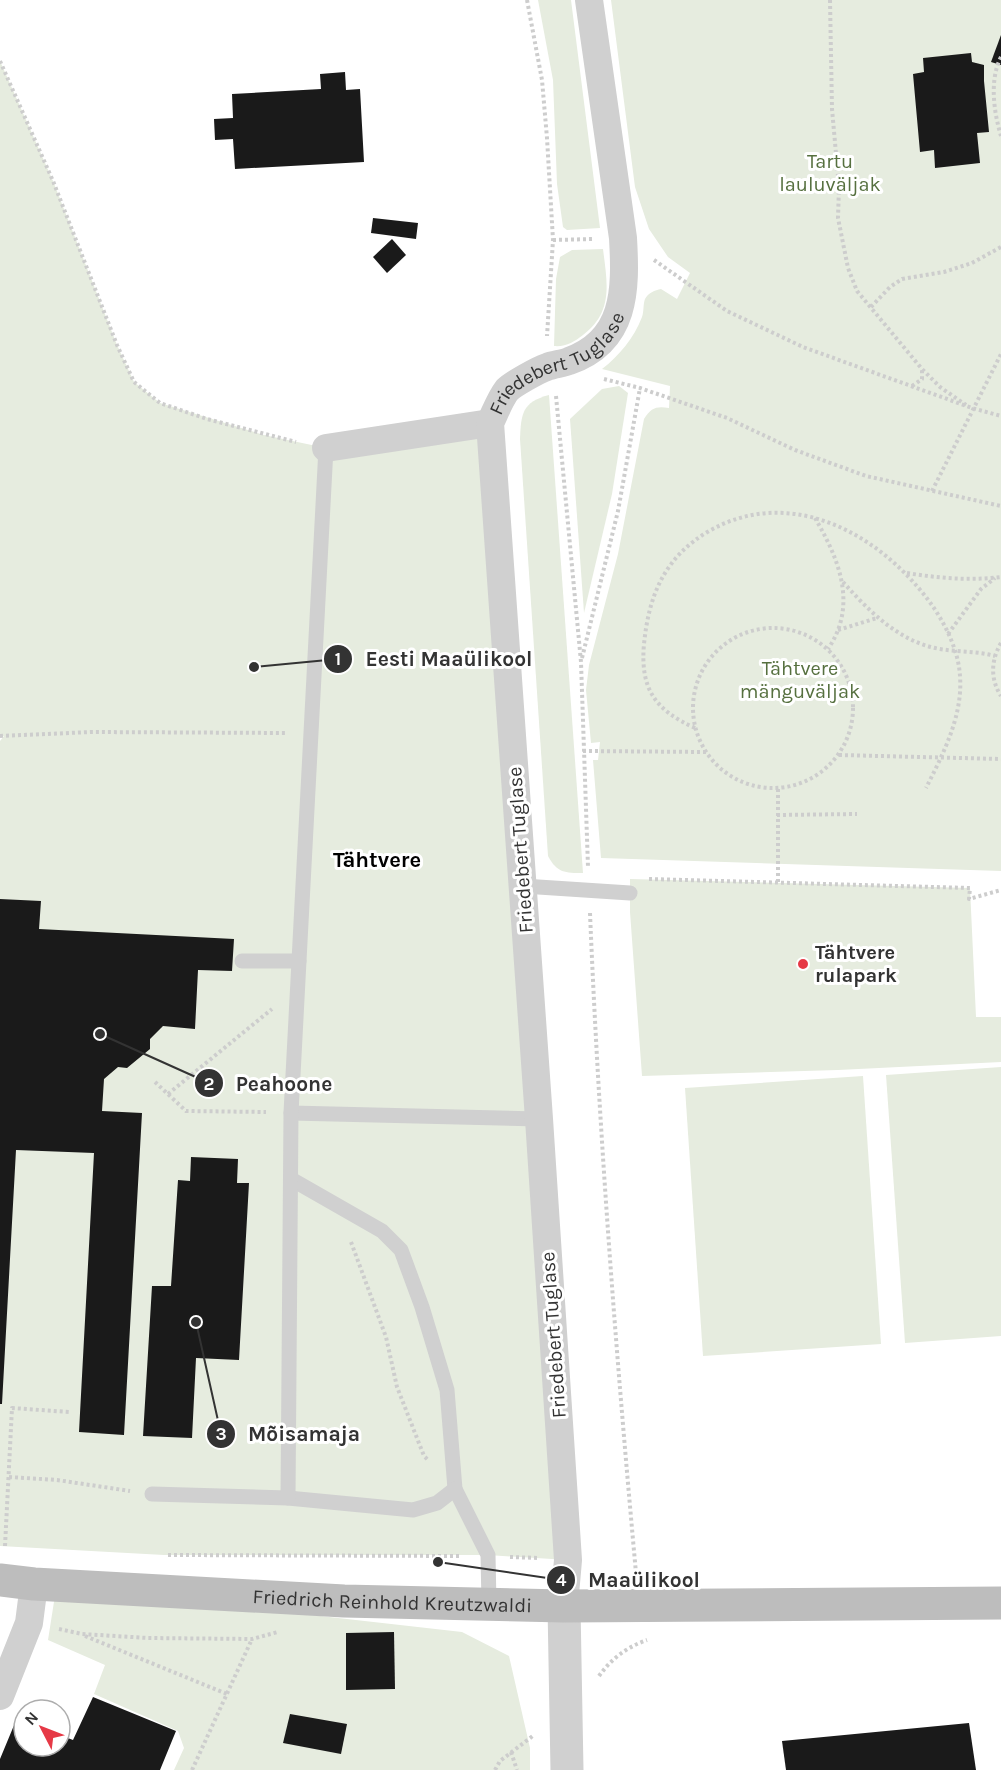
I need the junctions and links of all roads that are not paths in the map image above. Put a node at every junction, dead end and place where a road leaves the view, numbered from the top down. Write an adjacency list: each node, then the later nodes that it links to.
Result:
1 (589, 0): 2 (street, Friedebert Tuglase)
2 (490, 423): 3 (street); 4 (street, Friedebert Tuglase)
3 (326, 448): 7 (lane)
4 (523, 886): 5 (lane); 9 (street, Friedebert Tuglase)
5 (630, 893)
6 (242, 961): 7 (lane)
7 (299, 961): 8 (lane)
8 (291, 1113): 9 (lane); 10 (lane)
9 (539, 1119): 18 (street, Friedebert Tuglase)
10 (291, 1179): 11 (lane); 13 (lane)
11 (455, 1489): 13 (lane); 17 (lane)
12 (152, 1494): 13 (lane)
13 (288, 1498)
14 (0, 1580): 15 (main road, Friedrich Reinhold Kreutzwaldi)
15 (34, 1584): 17 (main road, Friedrich Reinhold Kreutzwaldi); 19 (street)
16 (1001, 1603): 18 (main road, Friedrich Reinhold Kreutzwaldi)
17 (489, 1604): 18 (main road, Friedrich Reinhold Kreutzwaldi)
18 (564, 1606): 20 (street, Friedebert Tuglase)
19 (0, 1696)
20 (567, 1770)

